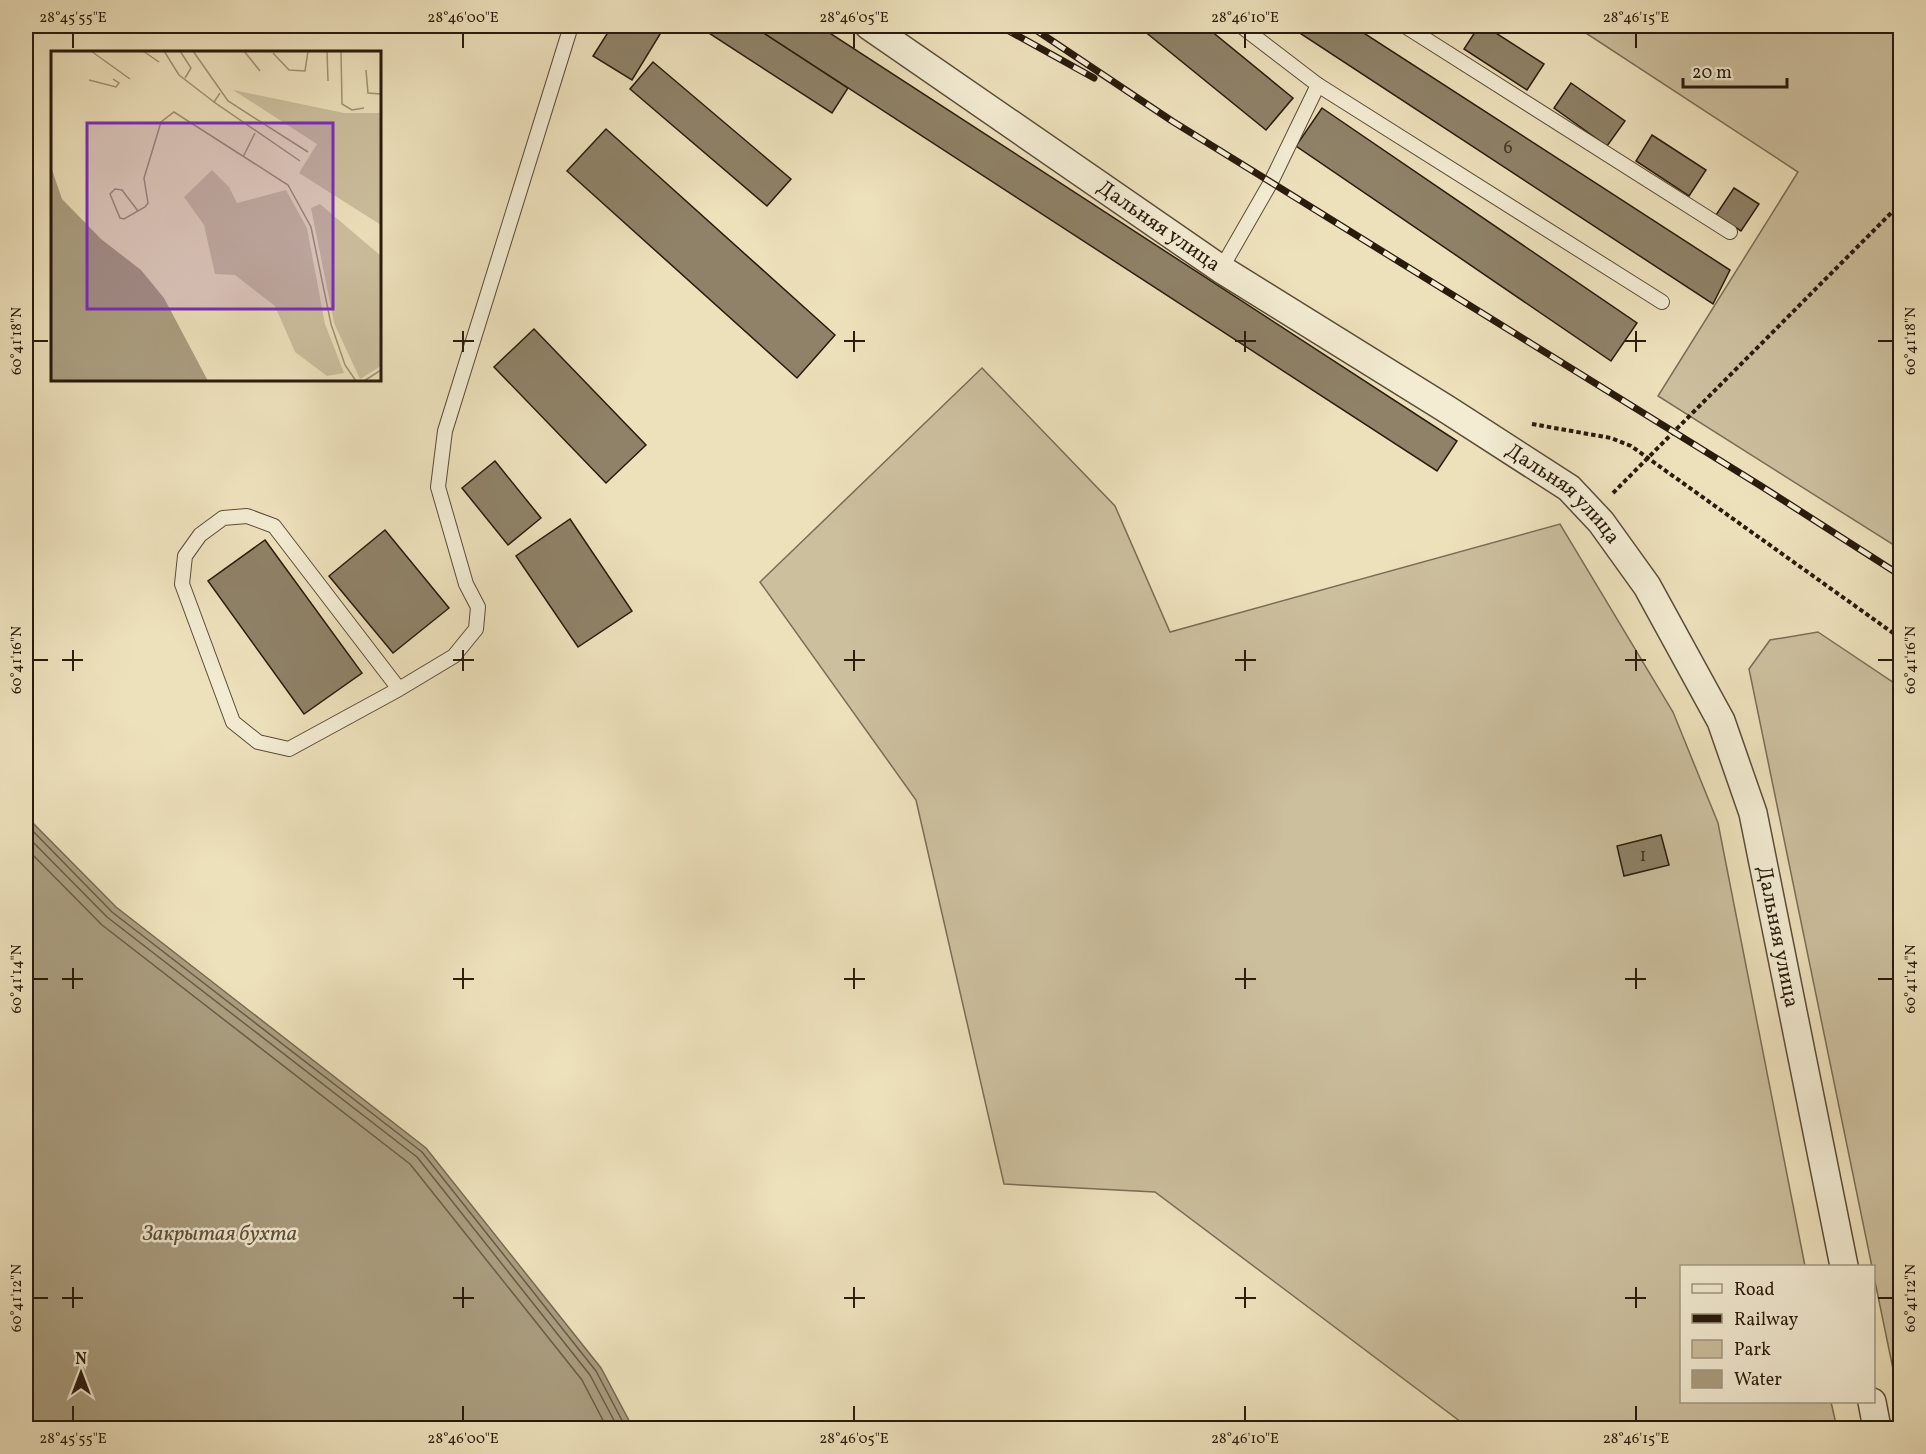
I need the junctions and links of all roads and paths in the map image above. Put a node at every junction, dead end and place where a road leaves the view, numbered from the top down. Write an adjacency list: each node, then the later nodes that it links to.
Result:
1 (571, 26): 14 (lane)
2 (869, 26): 8 (street, Дальняя улица)
3 (1242, 26): 5 (lane)
4 (1405, 26): 7 (lane)
5 (1318, 85): 8 (lane); 9 (lane)
6 (1900, 204): 11 (path)
7 (1730, 232)
8 (1221, 269): 12 (street, Дальняя улица)
9 (1662, 302)
10 (1530, 424): 11 (path)
11 (1648, 458): 12 (path); 13 (path)
12 (1593, 513): 15 (street, Дальняя улица)
13 (1900, 639)
14 (399, 689): 14 (lane)
15 (1844, 1265)
16 (1872, 1403): 17 (street)
17 (1877, 1428)

